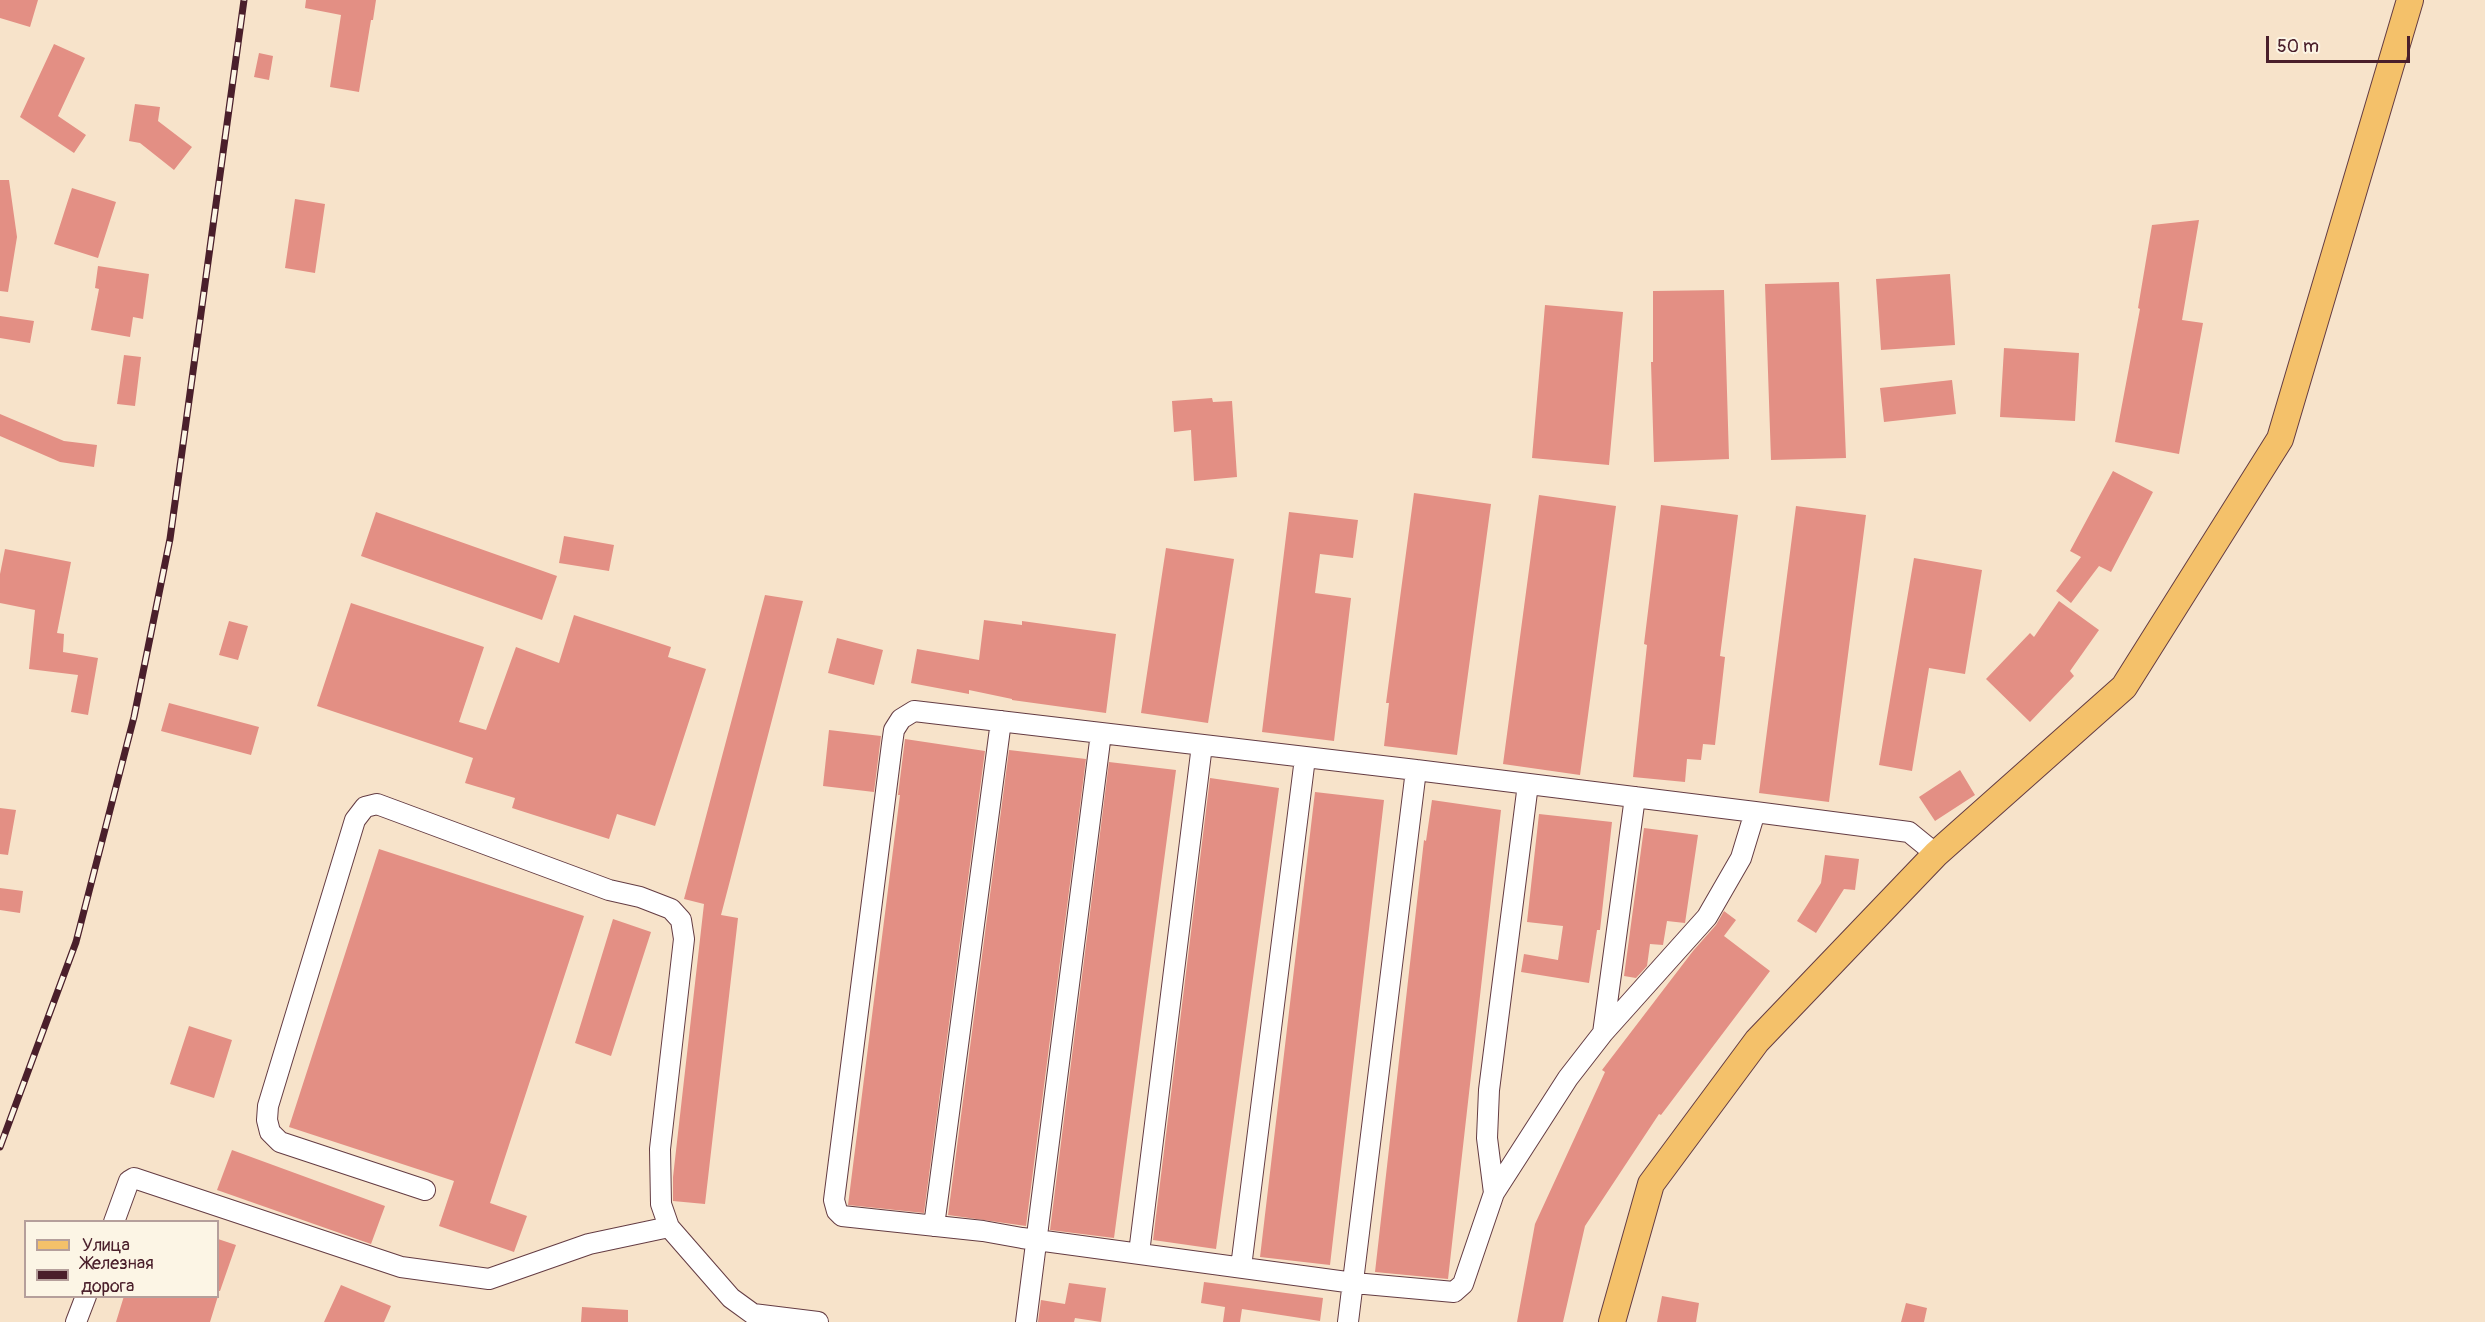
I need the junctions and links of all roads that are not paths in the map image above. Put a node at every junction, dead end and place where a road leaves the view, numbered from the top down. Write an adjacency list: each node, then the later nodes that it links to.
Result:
1 (2410, 0): 10 (main road)
2 (1001, 722): 3 (lane); 15 (lane); 15 (lane)
3 (1101, 733): 4 (lane); 17 (lane)
4 (1202, 745): 5 (lane); 18 (lane)
5 (1305, 758): 6 (lane); 19 (lane)
6 (1416, 770): 7 (lane); 20 (lane)
7 (1528, 784): 8 (lane); 13 (lane)
8 (1635, 797): 9 (lane); 11 (lane)
9 (1755, 812): 10 (lane); 11 (lane)
10 (1936, 854): 26 (main road)
11 (1603, 1033): 13 (lane)
12 (425, 1190): 16 (lane)
13 (1494, 1193): 20 (lane)
14 (114, 1220): 16 (lane)
15 (934, 1226): 17 (lane)
16 (669, 1227): 23 (lane)
17 (1036, 1239): 18 (lane); 24 (lane)
18 (1139, 1253): 19 (lane)
19 (1241, 1267): 20 (lane)
20 (1354, 1283): 25 (lane)
21 (85, 1298): 22 (lane)
22 (76, 1322)
23 (818, 1322)
24 (1026, 1322)
25 (1348, 1322)
26 (1612, 1322)

